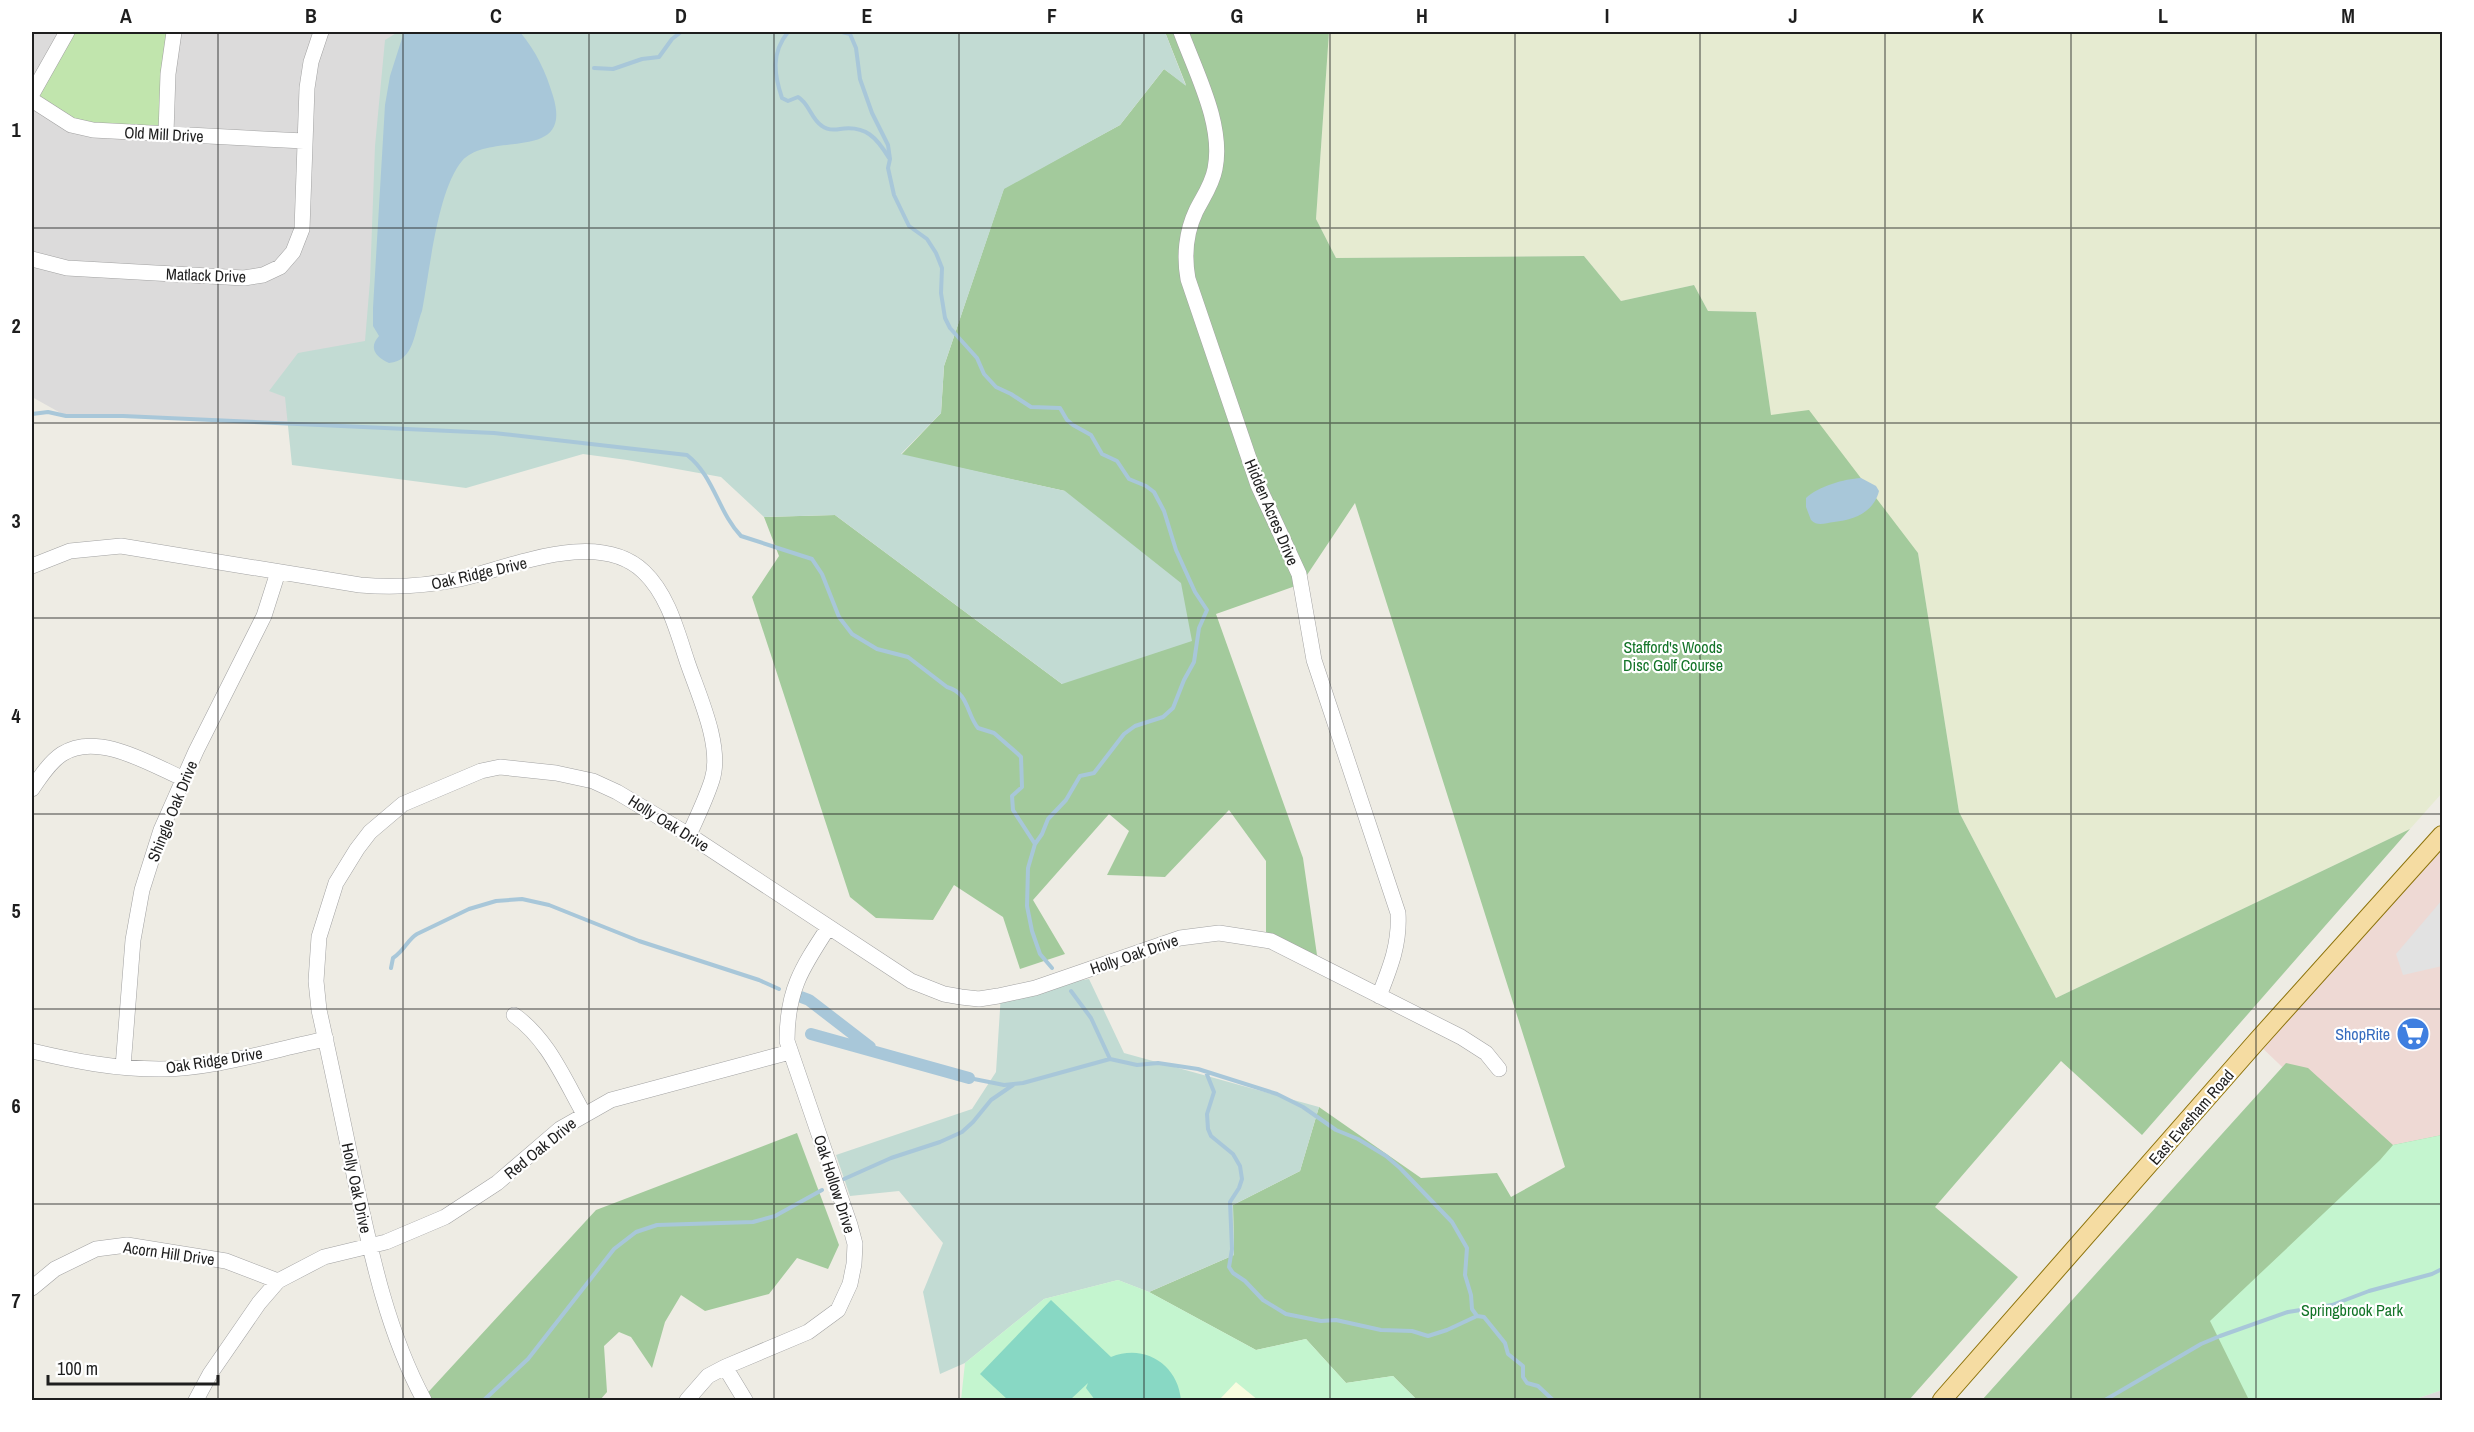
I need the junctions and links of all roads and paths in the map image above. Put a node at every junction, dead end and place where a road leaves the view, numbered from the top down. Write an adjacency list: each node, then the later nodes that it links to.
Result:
1 (67, 32): 5 (street)
2 (174, 32): 7 (street)
3 (321, 32): 8 (street, Matlack Drive)
4 (1181, 32): 17 (street, Hidden Acres Drive)
5 (32, 94)
6 (32, 100): 7 (street, Old Mill Drive)
7 (166, 133): 8 (street, Old Mill Drive)
8 (304, 141): 9 (street, Matlack Drive)
9 (32, 259)
10 (32, 566): 11 (street, Oak Ridge Drive)
11 (278, 572): 12 (street, Shingle Oak Drive); 14 (street, Oak Ridge Drive)
12 (184, 779): 13 (street); 22 (street, Shingle Oak Drive)
13 (32, 789)
14 (689, 835): 16 (street, Holly Oak Drive); 19 (street, Holly Oak Drive)
15 (2442, 835): 33 (main road, East Evesham Road)
16 (828, 928): 17 (street, Holly Oak Drive); 21 (street, Oak Hollow Drive)
17 (1379, 996): 23 (street, Holly Oak Drive)
18 (514, 1015): 24 (street)
19 (326, 1039): 22 (street, Oak Ridge Drive); 25 (street, Holly Oak Drive)
20 (32, 1051): 22 (street, Oak Ridge Drive)
21 (790, 1053): 24 (street, Red Oak Drive); 28 (street, Oak Hollow Drive)
22 (123, 1067)
23 (1499, 1069)
24 (584, 1114): 25 (street, Red Oak Drive)
25 (369, 1246): 26 (street, Red Oak Drive); 30 (street, Holly Oak Drive)
26 (278, 1281): 27 (street, Acorn Hill Drive); 29 (street, Red Oak Drive)
27 (32, 1288)
28 (725, 1366): 31 (street, Oak Hollow Drive); 32 (street)
29 (196, 1401)
30 (424, 1401)
31 (687, 1401)
32 (746, 1401)
33 (1942, 1401)

